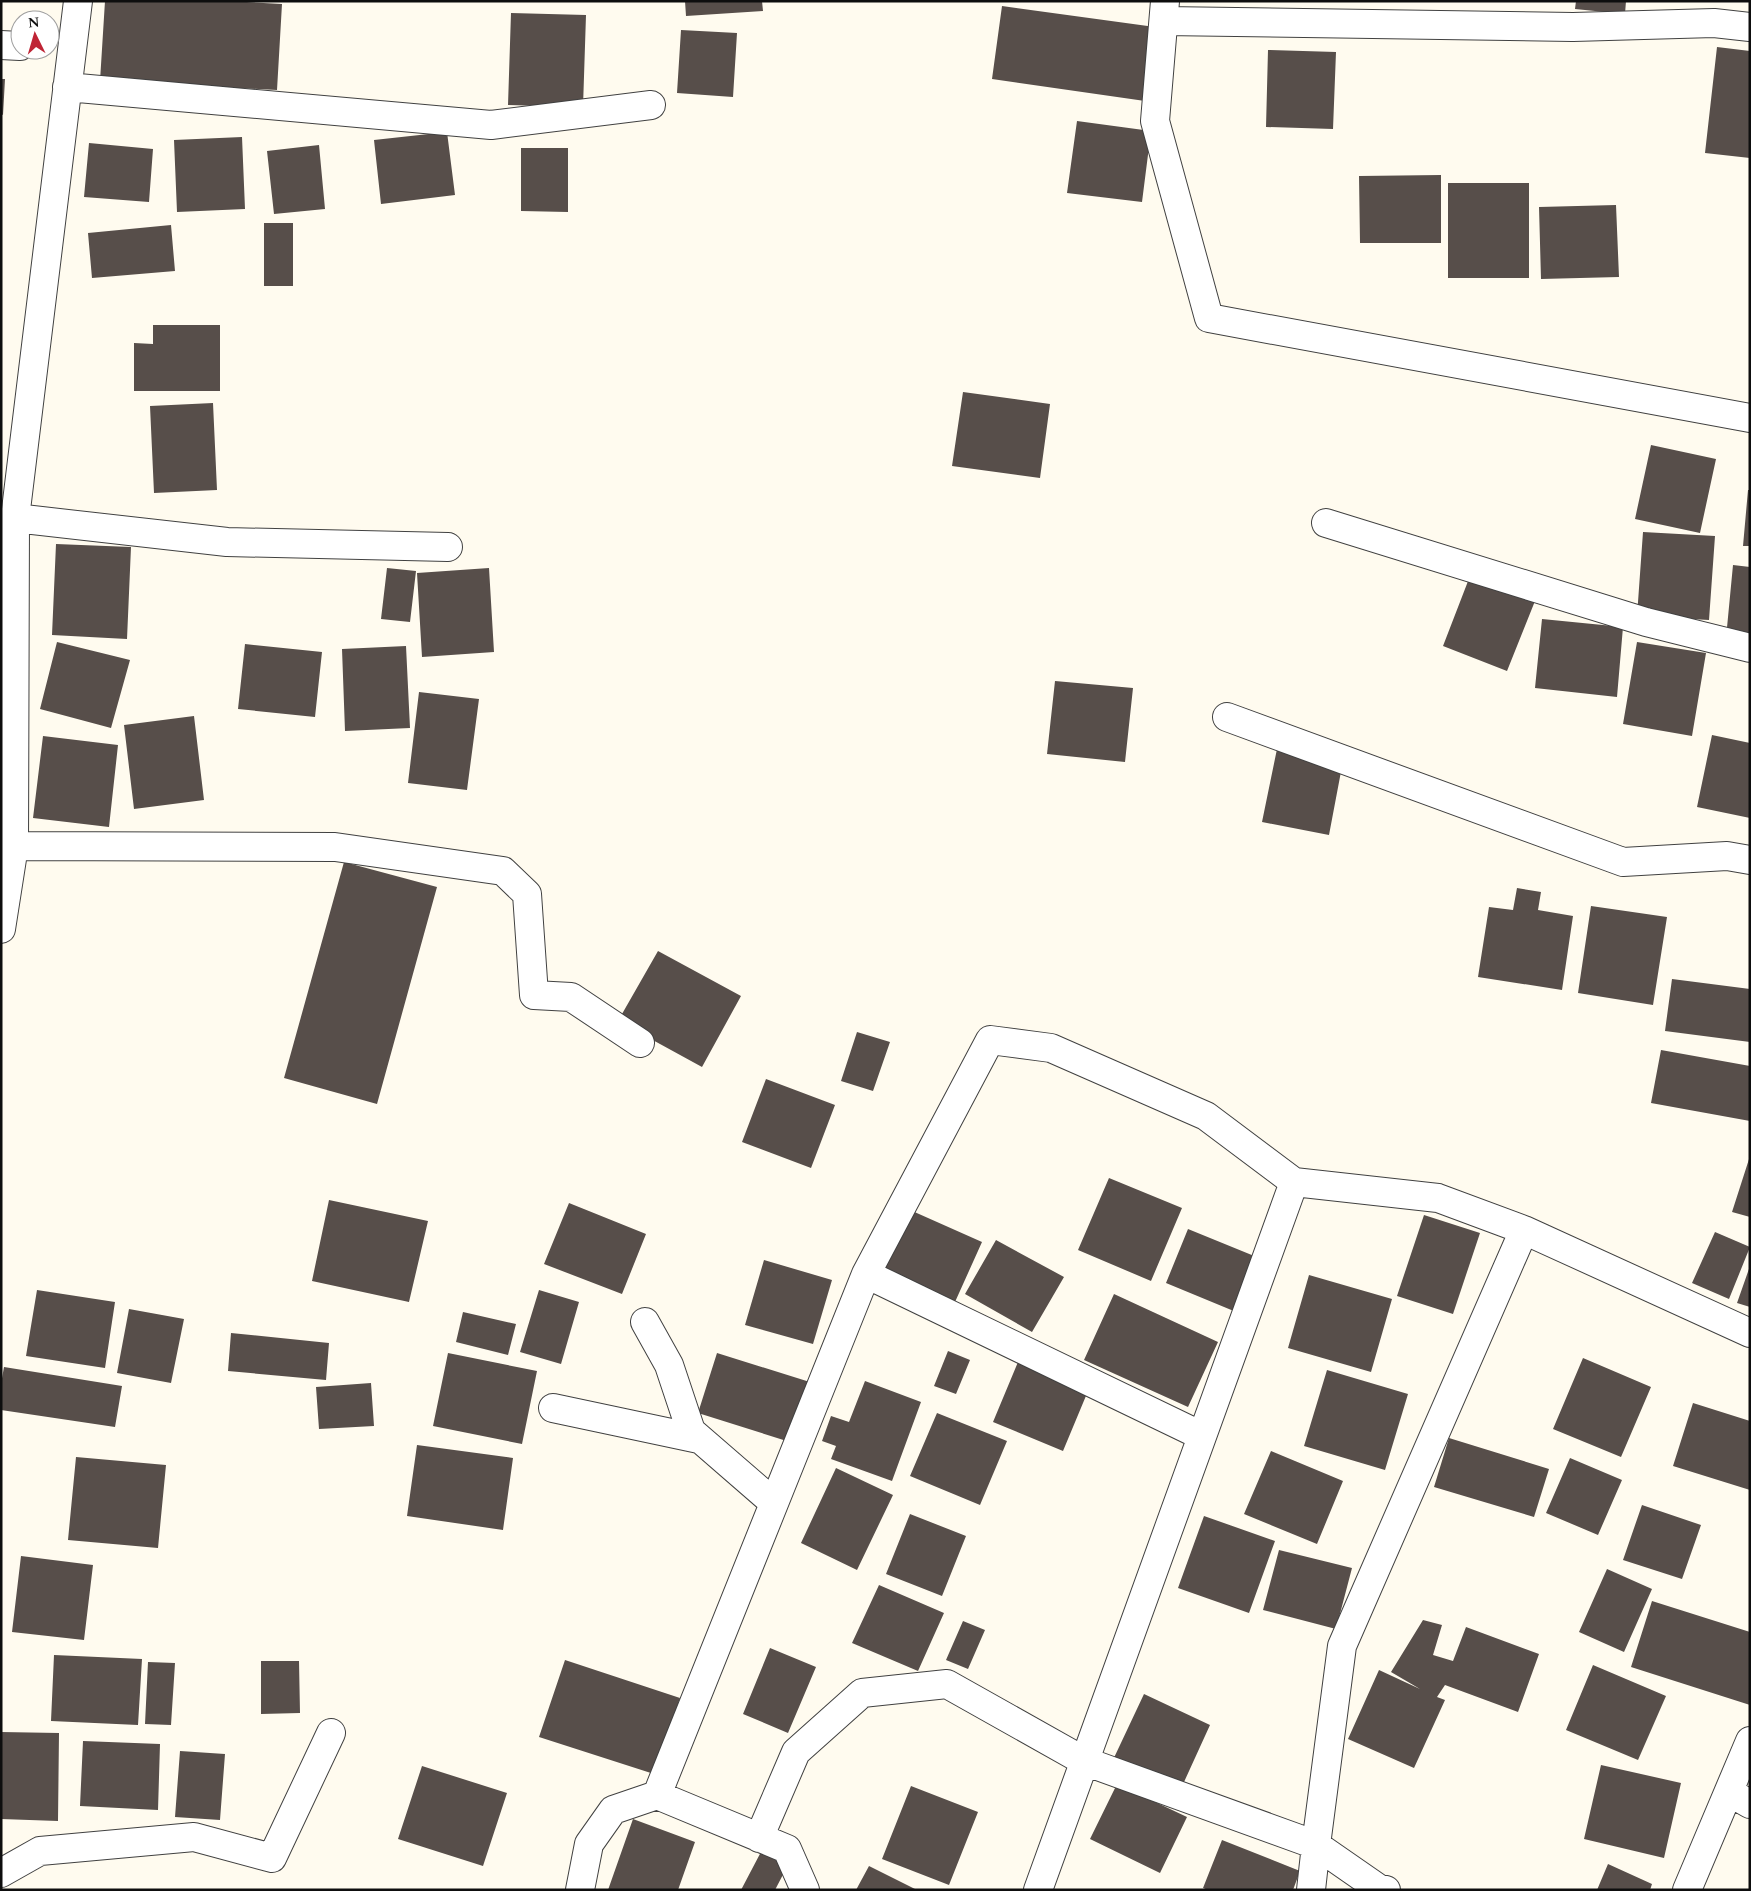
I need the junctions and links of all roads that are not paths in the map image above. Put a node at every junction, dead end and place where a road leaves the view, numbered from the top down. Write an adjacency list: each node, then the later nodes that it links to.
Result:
1 (78, 1): 4 (street)
2 (1164, 11): 3 (street); 7 (street)
3 (1750, 28)
4 (61, 47): 5 (street)
5 (67, 87): 6 (street); 9 (street)
6 (651, 105)
7 (1750, 418)
8 (1326, 523): 11 (street)
9 (8, 527): 10 (street); 13 (street)
10 (448, 547)
11 (1750, 648)
12 (1227, 717): 16 (street)
13 (13, 776): 14 (street); 15 (street)
14 (1, 814)
15 (14, 846): 17 (street); 18 (street)
16 (1750, 860)
17 (1, 929)
18 (640, 1044)
19 (1294, 1182): 20 (street); 21 (street); 25 (street)
20 (1524, 1230): 23 (street); 34 (street)
21 (866, 1274): 25 (street); 27 (street)
22 (645, 1322): 26 (street)
23 (1750, 1333)
24 (553, 1408): 26 (street)
25 (1202, 1436): 30 (street)
26 (699, 1439): 27 (street)
27 (774, 1503): 31 (street)
28 (331, 1733): 35 (street)
29 (1750, 1741): 32 (street)
30 (1084, 1761): 33 (street); 34 (street); 38 (street)
31 (657, 1795): 33 (street); 36 (street)
32 (1740, 1798): 41 (street)
33 (758, 1838): 37 (street)
34 (1316, 1845): 39 (street); 40 (street)
35 (1, 1873)
36 (580, 1890)
37 (805, 1890)
38 (1038, 1890)
39 (1312, 1890)
40 (1386, 1890)
41 (1688, 1890)

